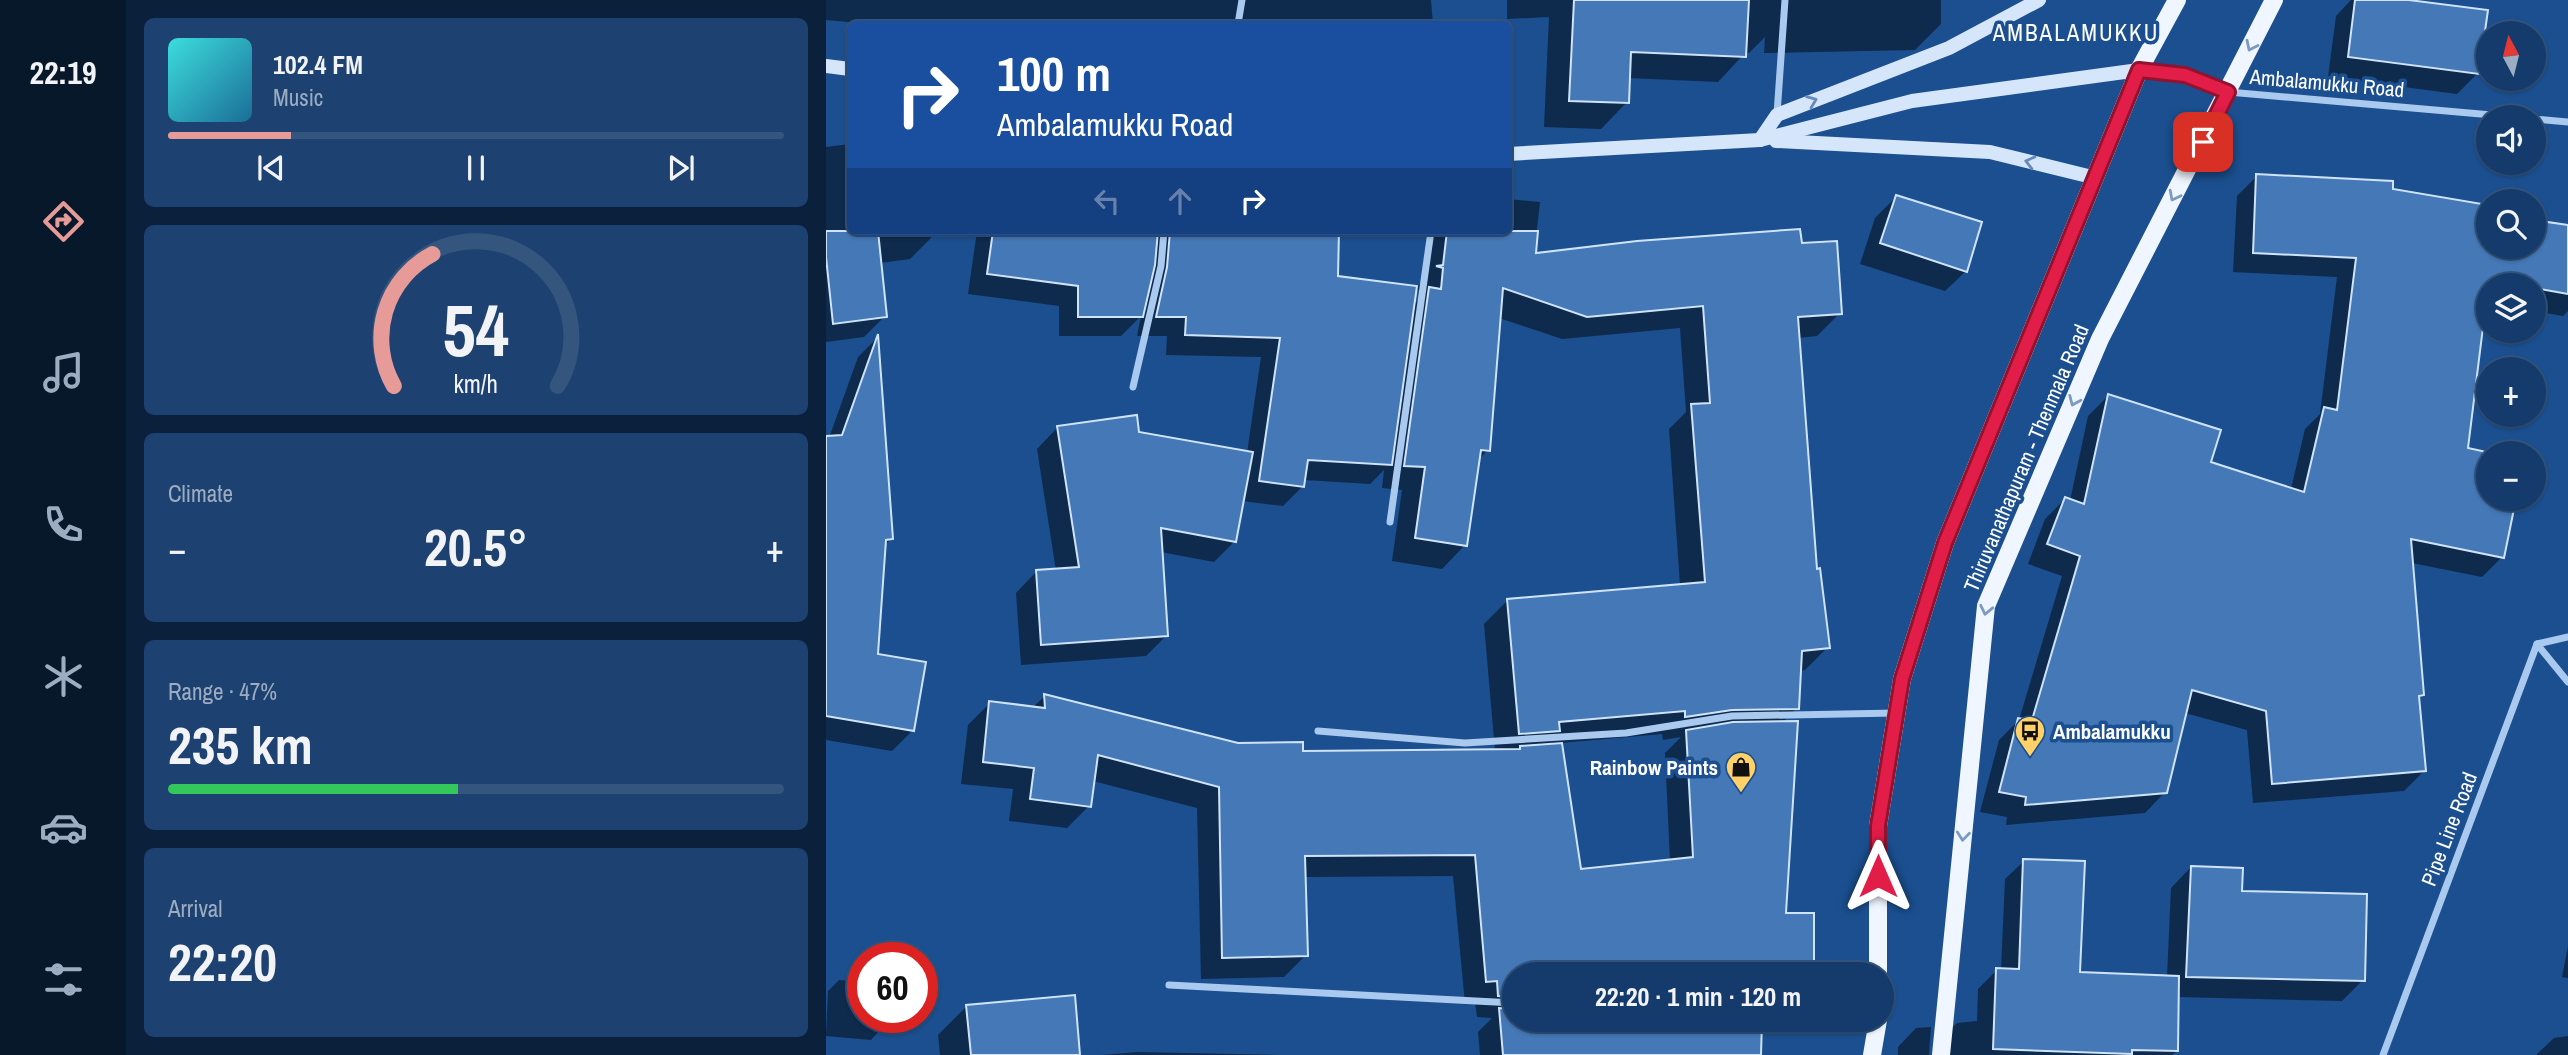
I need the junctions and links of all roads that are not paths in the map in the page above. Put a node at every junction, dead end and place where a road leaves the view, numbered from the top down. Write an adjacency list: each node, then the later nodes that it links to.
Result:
1 (1242, 0): 6 (street)
2 (1785, 0): 11 (street)
3 (2039, 0): 11 (main road, one-way to 3)
4 (2176, 0): 9 (main road)
5 (2274, 0): 10 (main road, Thiruvanathapuram - Thenmala Road, one-way to 10)
6 (1238, 21)
7 (826, 66): 8 (main road)
8 (847, 69)
9 (2139, 70): 10 (street, Ambalamukku Road); 15 (main road); 17 (main road)
10 (2228, 92): 12 (street, Ambalamukku Road); 32 (main road, Thiruvanathapuram - Thenmala Road, one-way to 32)
11 (1777, 114): 15 (main road)
12 (2476, 114)
13 (2546, 120): 14 (street)
14 (2568, 122)
15 (1760, 140): 16 (main road); 17 (main road, one-way to 15)
16 (1512, 154)
17 (2096, 178): 25 (main road)
18 (1164, 235): 20 (street)
19 (1430, 235): 21 (street)
20 (1133, 387)
21 (1390, 522)
22 (2568, 637): 23 (street)
23 (2537, 645): 24 (street); 33 (street, Pipe Line Road)
24 (2568, 681)
25 (1897, 713): 26 (street); 27 (main road)
26 (1318, 731)
27 (1878, 962)
28 (1169, 985): 29 (street)
29 (1502, 1002)
30 (1876, 1032): 31 (main road)
31 (1872, 1055)
32 (1941, 1055)
33 (2383, 1055)

